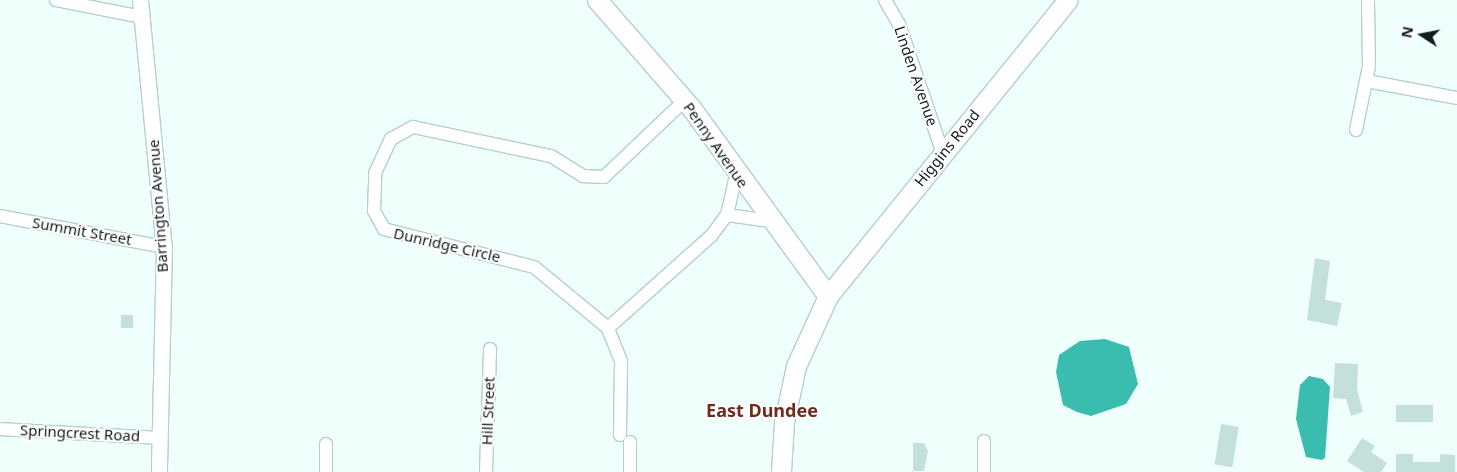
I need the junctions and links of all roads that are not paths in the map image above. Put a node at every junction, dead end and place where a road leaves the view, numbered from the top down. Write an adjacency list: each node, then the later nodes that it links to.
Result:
1 (56, 0): 7 (street)
2 (140, 0): 7 (street, Barrington Avenue)
3 (597, 0): 10 (main road, Penny Avenue)
4 (885, 0): 12 (street, Linden Avenue)
5 (1068, 0): 12 (main road, Higgins Road)
6 (1368, 0): 8 (street)
7 (142, 16): 17 (street, Barrington Avenue)
8 (1367, 81): 9 (street); 11 (street)
9 (1457, 98)
10 (685, 100): 13 (main road, Penny Avenue); 19 (street, Dunridge Circle)
11 (1356, 130)
12 (943, 154): 18 (main road, Higgins Road)
13 (736, 174): 14 (street); 16 (main road, Penny Avenue)
14 (727, 215): 16 (street); 19 (street)
15 (0, 216): 17 (street, Summit Street)
16 (771, 221): 18 (main road, Penny Avenue)
17 (164, 247): 22 (street, Barrington Avenue)
18 (828, 296): 29 (main road, Higgins Road)
19 (608, 328): 28 (street)
20 (490, 350): 27 (street, Hill Street)
21 (0, 429): 22 (street, Springcrest Road)
22 (159, 438): 25 (street, Barrington Avenue)
23 (984, 441): 30 (street)
24 (326, 444): 26 (street)
25 (159, 472)
26 (326, 472)
27 (486, 472)
28 (630, 472)
29 (781, 472)
30 (984, 472)

